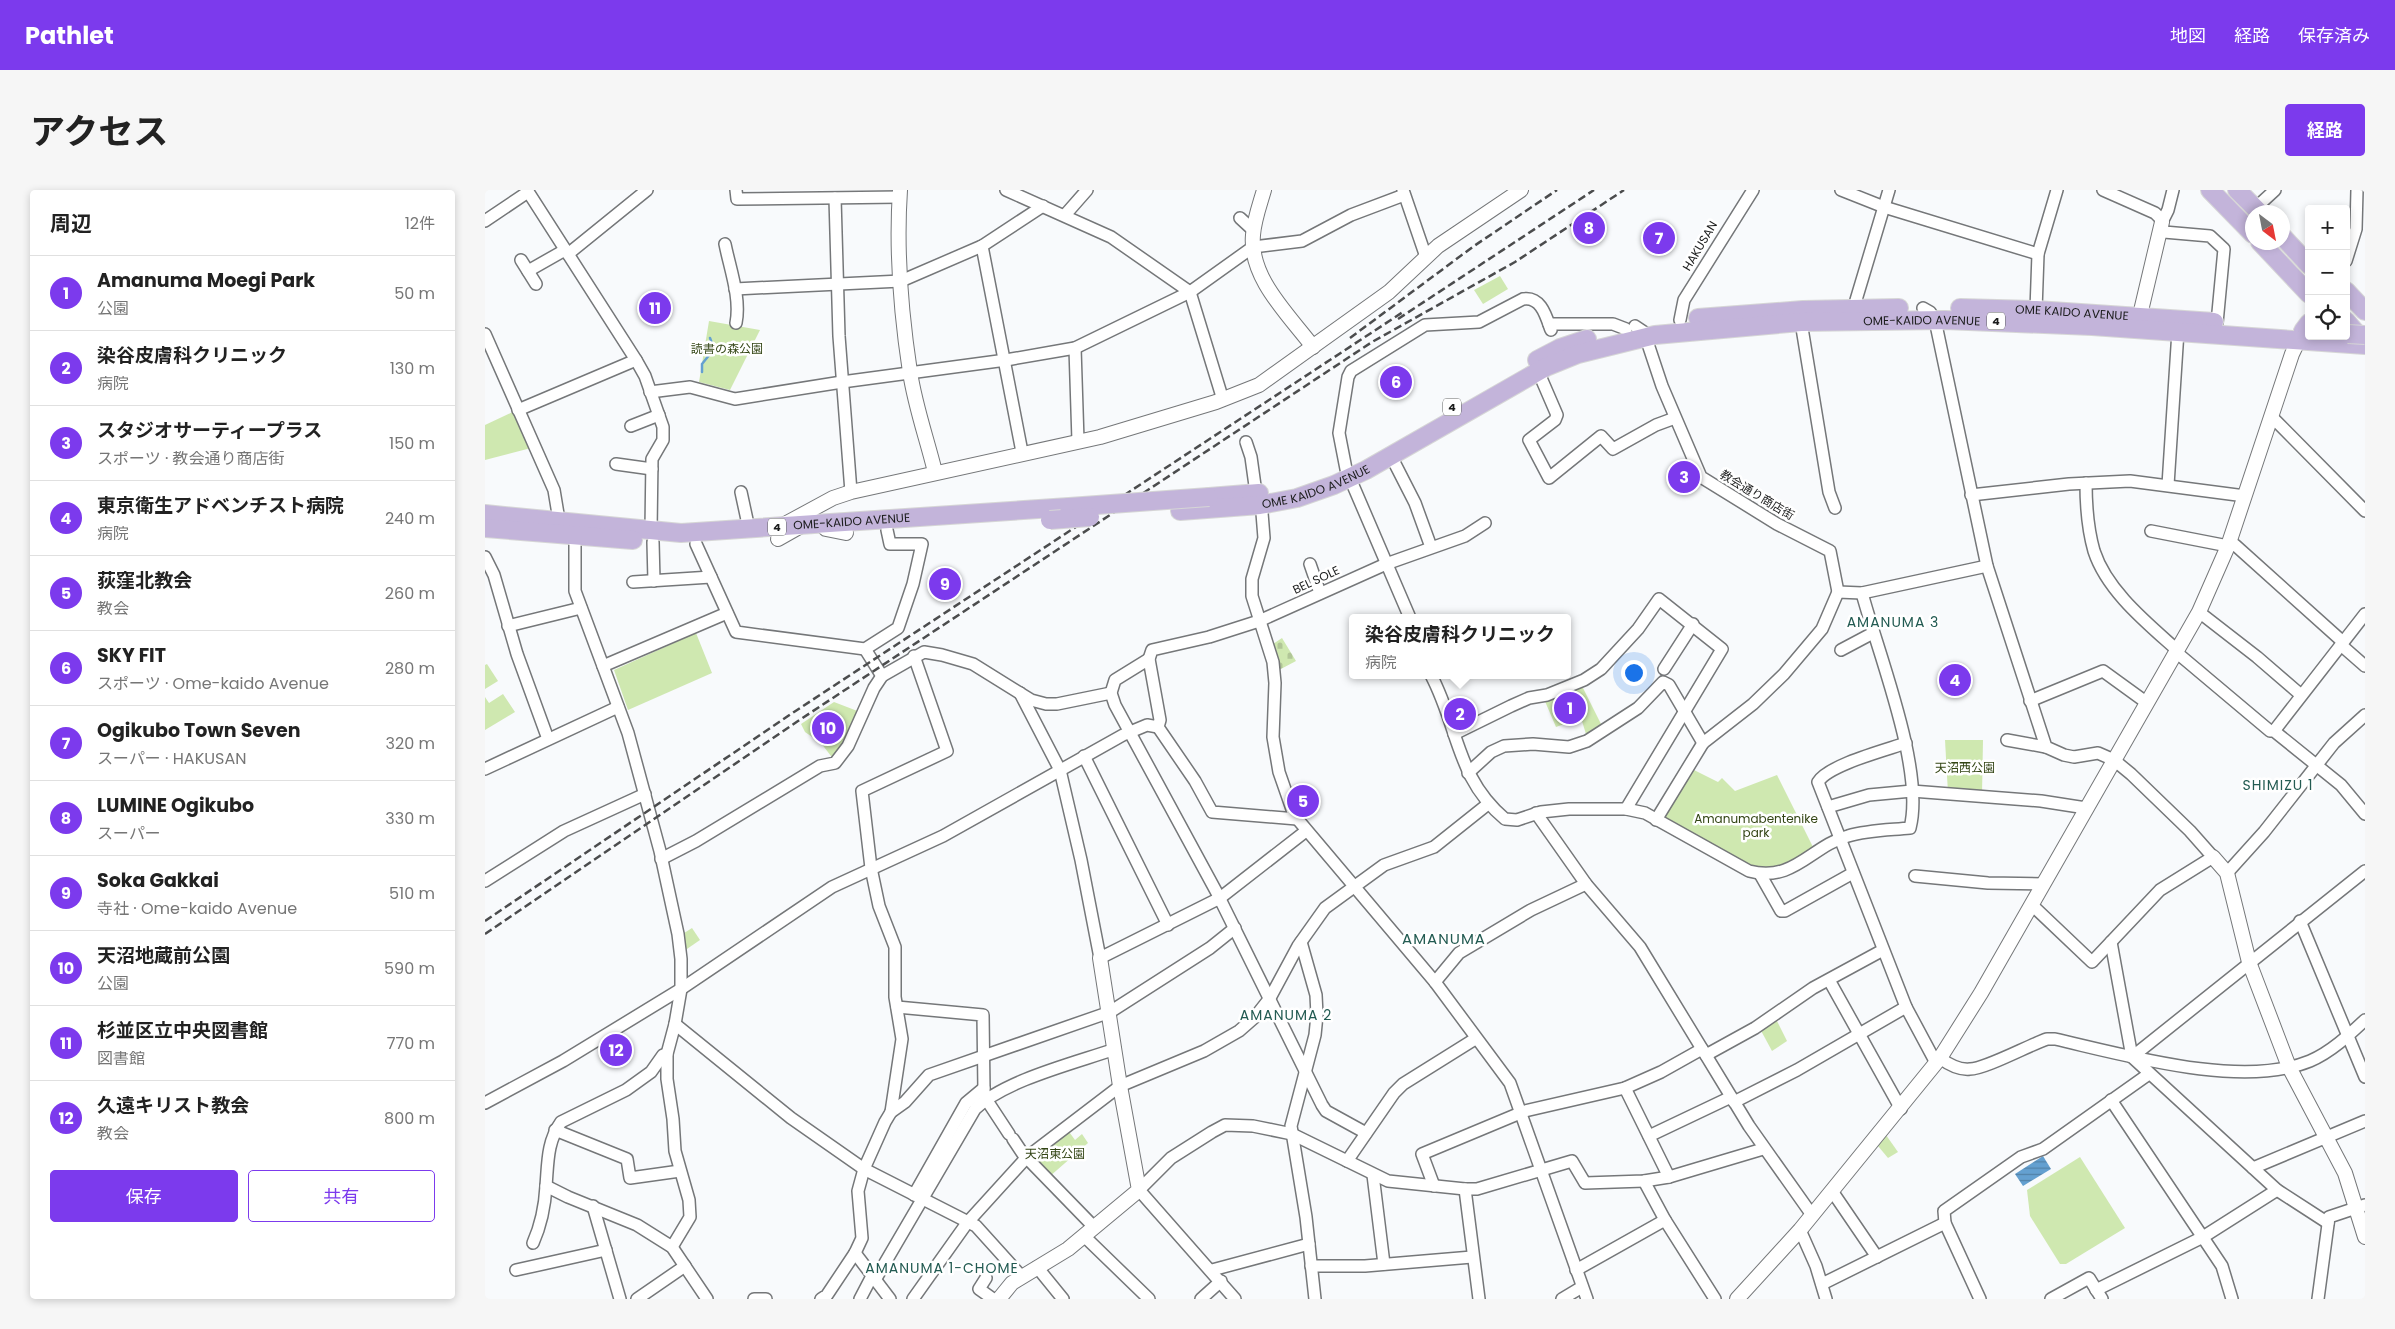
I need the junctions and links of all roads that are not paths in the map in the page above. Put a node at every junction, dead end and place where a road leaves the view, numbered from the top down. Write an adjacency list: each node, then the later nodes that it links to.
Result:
1 (647, 190): 41 (street)
2 (736, 190): 21 (street)
3 (1006, 190): 23 (street)
4 (1087, 190): 26 (street)
5 (1264, 190): 31 (street)
6 (1521, 190): 43 (street)
7 (1753, 190): 60 (street, HAKUSAN)
8 (1841, 190): 24 (street)
9 (1889, 190): 24 (street)
10 (2057, 190): 42 (street)
11 (2103, 190): 29 (street)
12 (2173, 190): 29 (street)
13 (2210, 190): 30 (main road)
14 (2221, 190): 25 (main road)
15 (2237, 190): 22 (main road)
16 (2357, 190): 17 (street); 40 (street)
17 (2365, 190)
18 (527, 191): 28 (street); 41 (street)
19 (1404, 192): 36 (street); 43 (street)
20 (900, 194): 21 (street); 48 (street)
21 (835, 198): 50 (street)
22 (2264, 201)
23 (1043, 206): 26 (street); 35 (street)
24 (1884, 207): 42 (street); 55 (street)
25 (2245, 214)
26 (1065, 215): 53 (street)
27 (1240, 218): 31 (street)
28 (485, 220)
29 (2162, 222): 62 (street); 63 (street)
30 (2245, 226)
31 (1253, 230): 36 (street)
32 (2290, 231): 39 (main road)
33 (725, 244): 51 (street)
34 (2290, 245): 45 (main road)
35 (982, 246): 48 (street); 74 (street)
36 (1253, 247): 53 (street); 71 (street)
37 (2268, 250): 52 (main road)
38 (2280, 250): 47 (main road)
39 (2308, 250)
40 (2349, 250)
41 (567, 252): 46 (street); 73 (street)
42 (2038, 254): 56 (street)
43 (1426, 257): 71 (street)
44 (521, 260): 46 (street)
45 (2305, 261)
46 (529, 270): 49 (street)
47 (2305, 277)
48 (901, 281): 50 (street); 76 (street)
49 (537, 284)
50 (837, 286): 51 (street); 77 (street)
51 (735, 289): 64 (street)
52 (2305, 290)
53 (1190, 292): 72 (street); 79 (street)
54 (2350, 295): 58 (main road)
55 (1863, 308): 59 (main road, OME KAIDO AVENUE / 4); 60 (main road, OME KAIDO AVENUE / 4)
56 (2036, 310): 59 (main road, OME KAIDO AVENUE / 4); 62 (main road, OME KAIDO AVENUE / 4)
57 (2350, 311): 65 (main road)
58 (2365, 311)
59 (1929, 314): 61 (main road, OME-KAIDO AVENUE / 4); 62 (main road, OME-KAIDO AVENUE / 4); 97 (street)
60 (1680, 320): 66 (main road, OME KAIDO AVENUE / 4)
61 (1801, 322): 66 (main road, OME-KAIDO AVENUE / 4); 101 (street)
62 (2135, 322): 63 (main road, OME KAIDO AVENUE / 4); 67 (main road, OME-KAIDO AVENUE / 4)
63 (2217, 322): 68 (main road, OME KAIDO AVENUE / 4)
64 (736, 324)
65 (2365, 328)
66 (1636, 330): 75 (main road, OME KAIDO AVENUE / 4); 83 (street, 教会通り商店街); 92 (main road, OME-KAIDO AVENUE / 4); 92 (street)
67 (2177, 331): 68 (main road, OME-KAIDO AVENUE / 4); 94 (street)
68 (2304, 331): 70 (main road, OME-KAIDO AVENUE / 4); 82 (street)
69 (485, 334): 80 (street)
70 (2356, 339)
71 (1313, 347): 79 (street)
72 (1075, 348): 74 (street); 85 (street)
73 (636, 360): 78 (street); 80 (street)
74 (1006, 360): 76 (street); 87 (street)
75 (1538, 371): 83 (street); 88 (main road, OME KAIDO AVENUE / 4)
76 (910, 373): 77 (street); 91 (street)
77 (842, 382): 78 (street); 96 (street)
78 (650, 392): 81 (street)
79 (1223, 400): 85 (street)
80 (518, 410): 107 (street)
81 (659, 415): 84 (street); 90 (street)
82 (2272, 417): 98 (street); 102 (street)
83 (1675, 418): 125 (street, 教会通り商店街)
84 (631, 426)
85 (1079, 441): 87 (street)
86 (1246, 442): 99 (street)
87 (1022, 452): 91 (street)
88 (1391, 456): 92 (main road, OME KAIDO AVENUE / 4); 117 (street)
89 (617, 464): 90 (street)
90 (652, 468): 114 (street)
91 (935, 472): 96 (street)
92 (1348, 474): 99 (main road, OME KAIDO AVENUE / 4); 120 (street)
93 (2086, 483): 94 (street); 97 (street); 140 (street)
94 (2168, 484): 98 (street)
95 (741, 492): 110 (street)
96 (851, 492): 100 (street)
97 (1971, 495): 121 (street)
98 (2245, 496): 116 (street)
99 (1257, 499): 104 (main road, OME KAIDO AVENUE / 4, bridge); 108 (main road, OME-KAIDO AVENUE / 4, bridge); 133 (street)
100 (825, 503): 106 (street); 108 (street); 113 (street)
101 (1835, 508)
102 (2365, 511)
103 (485, 514): 107 (main road, OME-KAIDO AVENUE / 4)
104 (1051, 520): 111 (main road, OME-KAIDO AVENUE / 4)
105 (1485, 523): 117 (street, BEL SOLE)
106 (803, 525): 108 (main road, OME-KAIDO AVENUE / 4); 113 (main road, OME-KAIDO AVENUE / 4)
107 (569, 526): 109 (main road, OME-KAIDO AVENUE / 4); 114 (main road, OME-KAIDO AVENUE / 4); 128 (street)
108 (834, 526): 111 (main road, OME-KAIDO AVENUE / 4); 113 (main road, OME-KAIDO AVENUE / 4)
109 (485, 528)
110 (749, 529): 113 (main road, OME-KAIDO AVENUE / 4); 114 (main road, OME-KAIDO AVENUE / 4)
111 (887, 530): 138 (street)
112 (2151, 531): 116 (street)
113 (777, 533): 115 (main road, OME-KAIDO AVENUE / 4)
114 (652, 536): 115 (main road, OME-KAIDO AVENUE / 4); 123 (street)
115 (696, 544): 122 (street)
116 (2228, 546): 130 (street); 137 (street)
117 (1431, 547): 120 (street, BEL SOLE)
118 (485, 557): 135 (street)
119 (1310, 564): 126 (street)
120 (1386, 564): 126 (street, BEL SOLE); 131 (street)
121 (1987, 566): 127 (street); 151 (street)
122 (711, 577): 123 (street); 129 (street)
123 (654, 581): 124 (street)
124 (633, 582)
125 (1835, 586): 127 (street); 162 (street)
126 (1320, 593): 133 (street, BEL SOLE)
127 (1862, 593): 136 (street)
128 (581, 608): 135 (street); 143 (street)
129 (727, 612): 138 (street); 143 (street)
130 (2199, 612): 140 (street); 150 (street)
131 (1407, 614)
132 (2365, 614): 137 (street)
133 (1259, 621): 142 (street, BEL SOLE); 179 (street)
134 (1693, 624): 145 (street); 154 (street); 159 (street)
135 (508, 626): 160 (street)
136 (1873, 633): 139 (street); 163 (street)
137 (2342, 644): 144 (street); 150 (street)
138 (865, 649): 146 (street)
139 (1841, 650)
140 (2176, 651): 152 (street); 157 (street)
141 (914, 656): 146 (street); 148 (street); 185 (street)
142 (1149, 659): 149 (street); 156 (street)
143 (603, 666): 153 (street)
144 (2365, 666)
145 (1664, 669)
146 (882, 676): 184 (street)
147 (1433, 679): 159 (street)
148 (1019, 692): 149 (street); 169 (street)
149 (1111, 693): 158 (street)
150 (2301, 695): 157 (street)
151 (2030, 701): 152 (street); 164 (street)
152 (2146, 705): 166 (street)
153 (617, 707): 160 (street); 172 (street)
154 (1684, 710): 162 (street); 170 (street); 176 (street)
155 (2365, 715): 167 (street)
156 (1158, 727): 158 (street); 179 (street)
157 (2274, 731): 167 (street)
158 (1129, 733): 165 (street); 195 (street)
159 (1454, 734): 170 (street)
160 (548, 739): 168 (street)
161 (2007, 740): 164 (street)
162 (1703, 743): 180 (street)
163 (1906, 743): 171 (street); 174 (street)
164 (2046, 747): 166 (street)
165 (1084, 756): 169 (street); 198 (street)
166 (2114, 760): 175 (street); 183 (street)
167 (2317, 766): 178 (street); 188 (street)
168 (485, 769)
169 (1060, 770): 185 (street); 203 (street)
170 (1468, 773): 173 (street)
171 (1912, 791): 174 (street); 175 (street); 182 (street)
172 (645, 794): 184 (street); 191 (street)
173 (1488, 804): 177 (street); 194 (street)
174 (1828, 807): 182 (street)
175 (2086, 808): 193 (street)
176 (1626, 809): 177 (street); 180 (street)
177 (1536, 813): 192 (street)
178 (2365, 814)
179 (1297, 819): 181 (street)
180 (1656, 820): 189 (street)
181 (1306, 830): 194 (street); 195 (street)
182 (1840, 839): 187 (street); 189 (street)
183 (2213, 857): 188 (street); 201 (street)
184 (661, 859): 207 (street)
185 (871, 868): 207 (street); 210 (street)
186 (2365, 871): 197 (street)
187 (1853, 873): 189 (street); 202 (street)
188 (2227, 873): 204 (street)
189 (1760, 874)
190 (1915, 876): 193 (street)
191 (485, 881)
192 (1586, 884): 206 (street); 218 (street)
193 (2043, 884): 196 (street)
194 (1354, 885): 200 (street); 206 (street)
195 (1220, 898): 198 (street); 199 (street)
196 (2032, 904): 201 (street); 222 (street)
197 (2301, 921): 204 (street); 215 (street)
198 (1167, 925): 203 (street)
199 (1235, 928): 208 (street); 211 (street)
200 (1301, 942): 208 (street); 225 (street)
201 (2111, 942): 221 (street)
202 (1883, 950): 205 (street); 209 (street)
203 (1100, 958): 211 (street)
204 (2249, 962): 221 (street); 223 (street)
205 (1829, 980): 214 (street); 218 (street)
206 (1435, 982): 216 (street)
207 (681, 989): 213 (street); 232 (street)
208 (1270, 998): 225 (street); 227 (street)
209 (1906, 1006): 214 (street); 222 (street)
210 (897, 1007): 220 (street); 234 (street)
211 (1110, 1012): 217 (street); 220 (street)
212 (2365, 1020): 215 (street)
213 (675, 1024): 219 (street); 248 (street)
214 (1858, 1035): 230 (street); 233 (street)
215 (2349, 1035): 223 (street); 226 (street)
216 (1475, 1039): 235 (street); 238 (street)
217 (1115, 1049): 227 (street); 229 (street)
218 (1704, 1052): 228 (street); 230 (street)
219 (667, 1054): 237 (street); 247 (street)
220 (984, 1055): 229 (street); 234 (street)
221 (2132, 1057): 222 (street); 223 (street); 224 (street)
222 (1938, 1061): 233 (street)
223 (2289, 1067): 241 (street)
224 (2147, 1072): 231 (street); 245 (street)
225 (1307, 1073): 238 (street); 239 (street)
226 (2365, 1077)
227 (1120, 1086): 243 (street); 255 (street)
228 (1625, 1088): 235 (street); 240 (street)
229 (985, 1093): 243 (street); 258 (street)
230 (1733, 1099): 240 (street); 242 (street)
231 (2111, 1100): 265 (street); 268 (street)
232 (485, 1103)
233 (1901, 1109): 257 (street)
234 (891, 1112): 248 (street)
235 (1521, 1113): 246 (street); 253 (street)
236 (2365, 1121): 241 (street)
237 (555, 1130): 247 (street); 252 (street)
238 (1366, 1133): 244 (street)
239 (1292, 1134): 244 (street); 255 (street); 271 (street)
240 (1649, 1136): 250 (street)
241 (2326, 1137): 245 (street); 260 (street)
242 (1763, 1149): 250 (street); 261 (street)
243 (1027, 1157): 264 (street); 267 (street)
244 (1347, 1161): 249 (street)
245 (2253, 1168): 256 (street)
246 (1542, 1169): 251 (street); 254 (street); 283 (street)
247 (680, 1170): 272 (street)
248 (864, 1170): 258 (street); 274 (street)
249 (1373, 1175): 253 (street); 277 (street)
250 (1669, 1177): 251 (street)
251 (1644, 1181): 262 (street)
252 (546, 1186): 259 (street); 270 (street)
253 (1433, 1186): 254 (street)
254 (1465, 1189): 275 (street)
255 (1139, 1190): 267 (street); 282 (street)
256 (2277, 1190): 263 (street); 268 (street)
257 (1832, 1191): 261 (street); 276 (street)
258 (918, 1197): 264 (street); 285 (street)
259 (593, 1206): 272 (street); 273 (street)
260 (2361, 1207): 263 (street); 269 (street)
261 (1812, 1215): 266 (street)
262 (1665, 1220): 283 (street); 310 (street)
263 (2329, 1220): 316 (street)
264 (967, 1223): 284 (street); 299 (street)
265 (1945, 1223): 276 (street); 313 (street)
266 (1800, 1230): 288 (street); 311 (street)
267 (1089, 1231): 280 (street); 303 (street)
268 (2203, 1237): 290 (street); 315 (street)
269 (2365, 1237)
270 (533, 1243)
271 (1309, 1244): 279 (street); 282 (street)
272 (673, 1247): 278 (street)
273 (605, 1250): 281 (street); 291 (street)
274 (855, 1254): 285 (street); 296 (street)
275 (1472, 1257): 277 (street); 307 (street)
276 (1877, 1257): 288 (street)
277 (1384, 1264): 279 (street)
278 (685, 1266): 292 (street); 293 (street)
279 (1311, 1266): 306 (street)
280 (1037, 1267): 284 (street); 302 (street)
281 (516, 1270)
282 (1212, 1270): 287 (street)
283 (1576, 1270): 289 (street)
284 (1022, 1277): 301 (street)
285 (874, 1278): 297 (street); 298 (street)
286 (986, 1278): 300 (street)
287 (1221, 1281): 304 (street); 305 (street)
288 (1822, 1284): 312 (street)
289 (1582, 1287): 308 (street); 309 (street)
290 (2099, 1294): 314 (street)
291 (620, 1299)
292 (637, 1299)
293 (707, 1299)
294 (754, 1299): 295 (street)
295 (767, 1299)
296 (821, 1299)
297 (860, 1299)
298 (890, 1299)
299 (913, 1299)
300 (993, 1299)
301 (999, 1299)
302 (1063, 1299)
303 (1149, 1299)
304 (1201, 1299)
305 (1235, 1299)
306 (1315, 1299)
307 (1479, 1299)
308 (1562, 1299)
309 (1587, 1299)
310 (1715, 1299)
311 (1737, 1299)
312 (1826, 1299)
313 (1980, 1299)
314 (2051, 1299)
315 (2231, 1299)
316 (2317, 1299)

